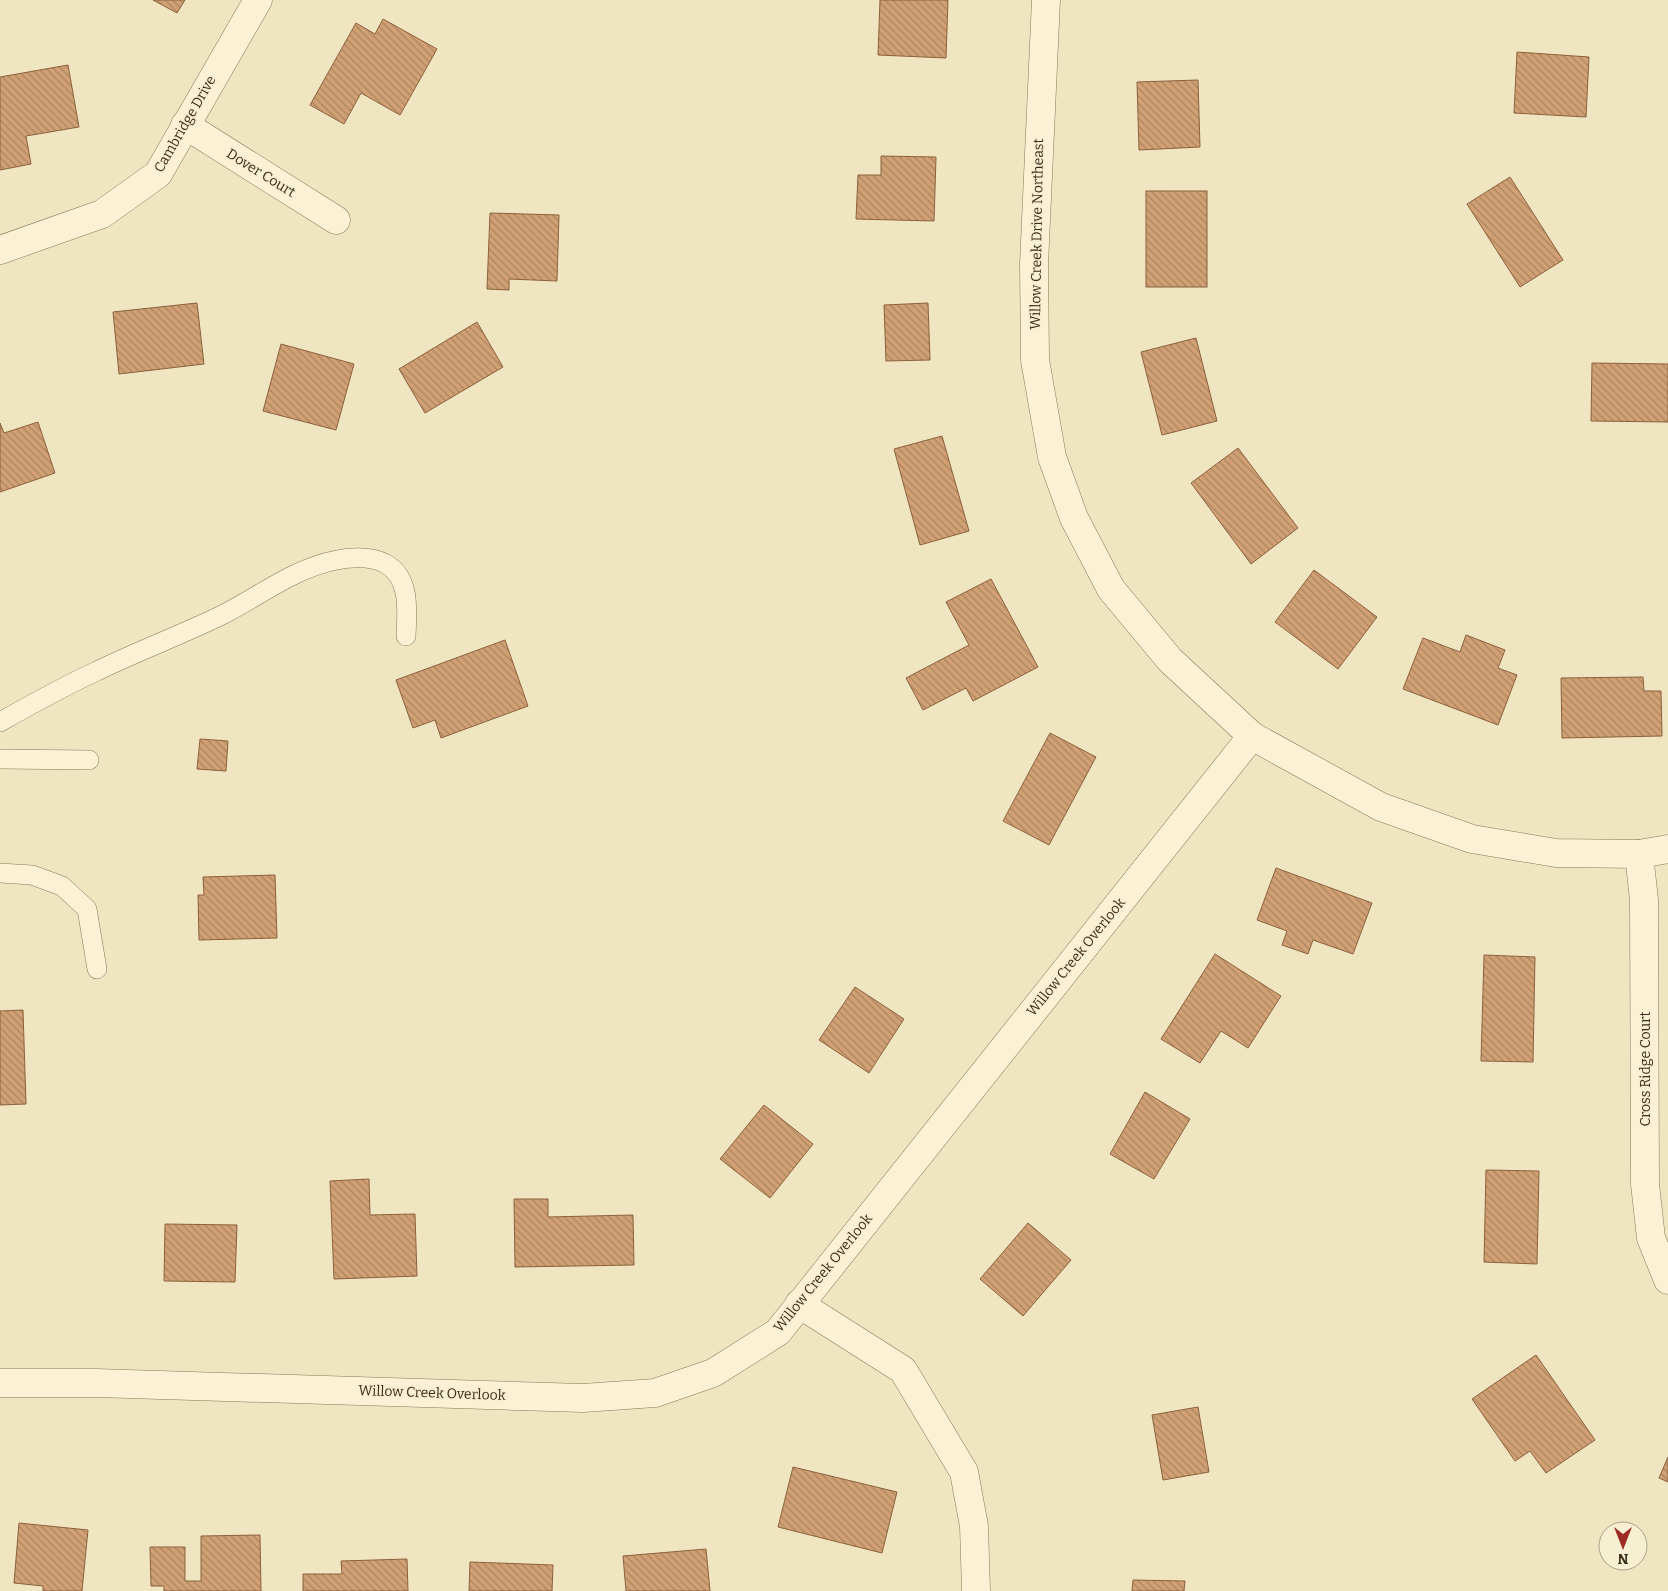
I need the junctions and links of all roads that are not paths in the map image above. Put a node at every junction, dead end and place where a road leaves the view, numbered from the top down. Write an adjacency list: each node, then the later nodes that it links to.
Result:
1 (258, 0): 3 (street, Cambridge Drive)
2 (1046, 0): 8 (street, Willow Creek Drive Northeast)
3 (185, 125): 4 (street, Dover Court); 5 (street, Cambridge Drive)
4 (336, 220)
5 (0, 250)
6 (406, 636): 7 (lane)
7 (0, 722)
8 (1252, 736): 12 (street, Willow Creek Drive Northeast); 16 (street, Willow Creek Overlook)
9 (0, 759): 10 (lane)
10 (89, 760)
11 (1668, 849): 12 (street, Willow Creek Drive Northeast)
12 (1639, 854): 15 (street, Cross Ridge Court)
13 (0, 873): 14 (lane)
14 (97, 969)
15 (1668, 1280)
16 (800, 1304): 17 (street, Willow Creek Overlook); 18 (street)
17 (0, 1383)
18 (976, 1591)

